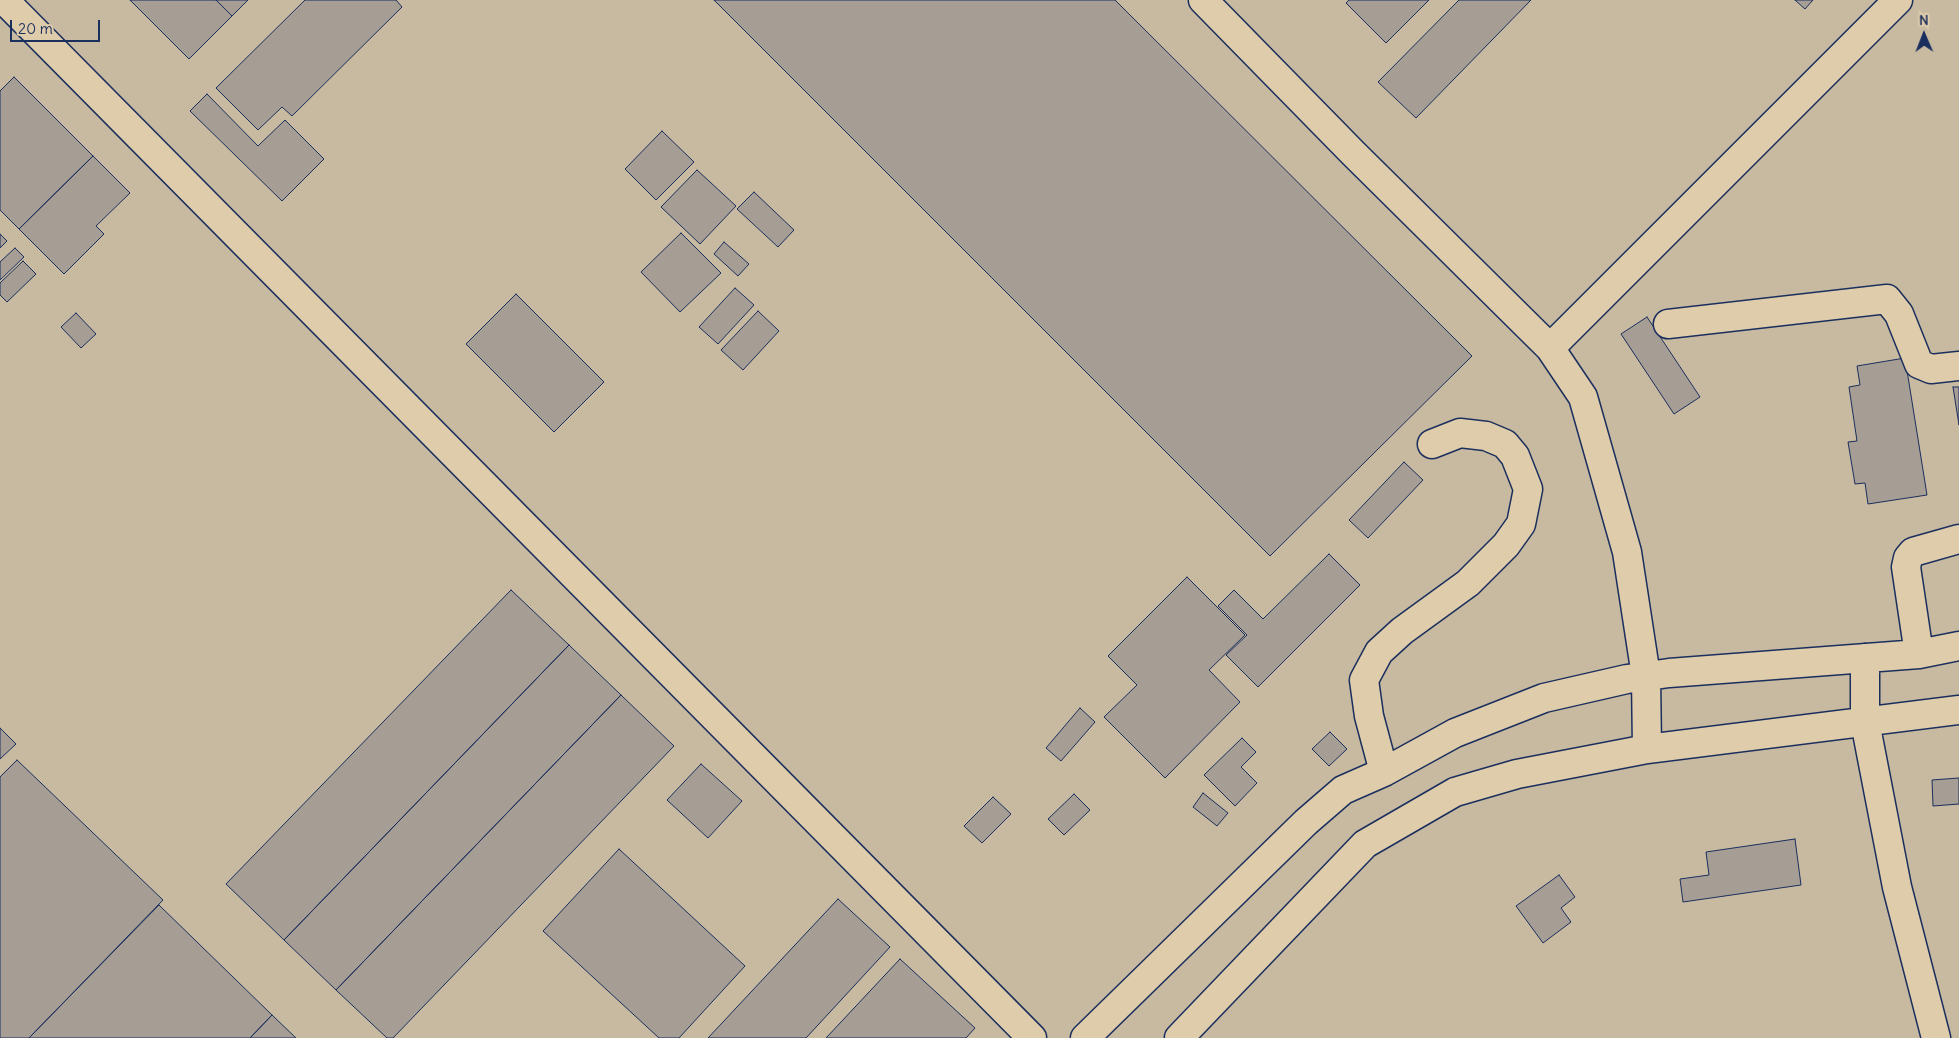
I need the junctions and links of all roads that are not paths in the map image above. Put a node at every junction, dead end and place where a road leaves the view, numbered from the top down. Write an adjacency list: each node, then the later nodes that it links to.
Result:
1 (4, 0): 17 (lane)
2 (1203, 0): 5 (lane)
3 (1898, 0): 5 (lane)
4 (1668, 324): 6 (lane)
5 (1550, 348): 12 (lane)
6 (1959, 366)
7 (1432, 444): 16 (lane)
8 (1959, 539): 10 (lane)
9 (1959, 646): 10 (lane)
10 (1919, 654): 11 (lane)
11 (1865, 658): 12 (lane); 14 (lane)
12 (1646, 676): 15 (lane); 16 (lane)
13 (1959, 710): 14 (lane)
14 (1865, 722): 15 (lane); 20 (lane)
15 (1647, 749): 19 (lane)
16 (1384, 772): 18 (lane)
17 (1032, 1038)
18 (1085, 1038)
19 (1179, 1038)
20 (1936, 1038)

